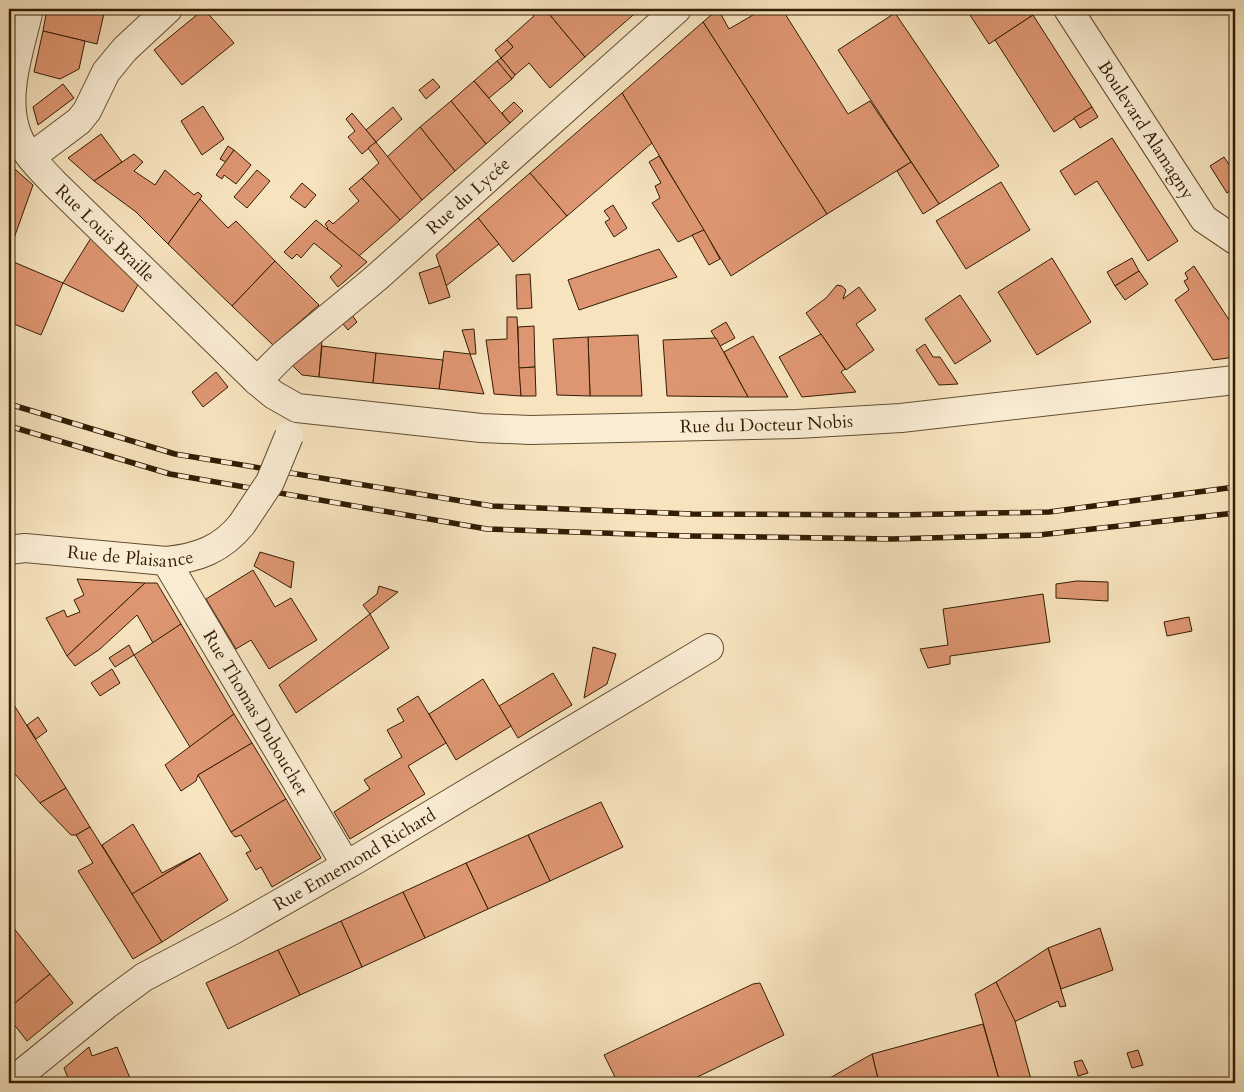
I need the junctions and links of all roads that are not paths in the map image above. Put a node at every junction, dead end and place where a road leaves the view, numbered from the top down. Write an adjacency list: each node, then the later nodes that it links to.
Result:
1 (30, 9): 5 (street, Rue Louis Braille)
2 (168, 9): 5 (street)
3 (677, 9): 7 (street, Rue du Lycée)
4 (1068, 9): 6 (street, Boulevard Alamagny)
5 (31, 157): 7 (street, Rue Louis Braille)
6 (1235, 240)
7 (257, 380): 9 (street, Rue Louis Braille)
8 (1235, 380): 9 (street, Rue du Docteur Nobis)
9 (297, 408): 11 (street, Rue de Plaisance, bridge)
10 (9, 550): 11 (street, Rue de Plaisance)
11 (166, 561): 13 (street, Rue Thomas Dubouchet)
12 (709, 648): 13 (street, Rue Ennemond Richard)
13 (346, 865): 14 (street, Rue Ennemond Richard)
14 (10, 1083)

